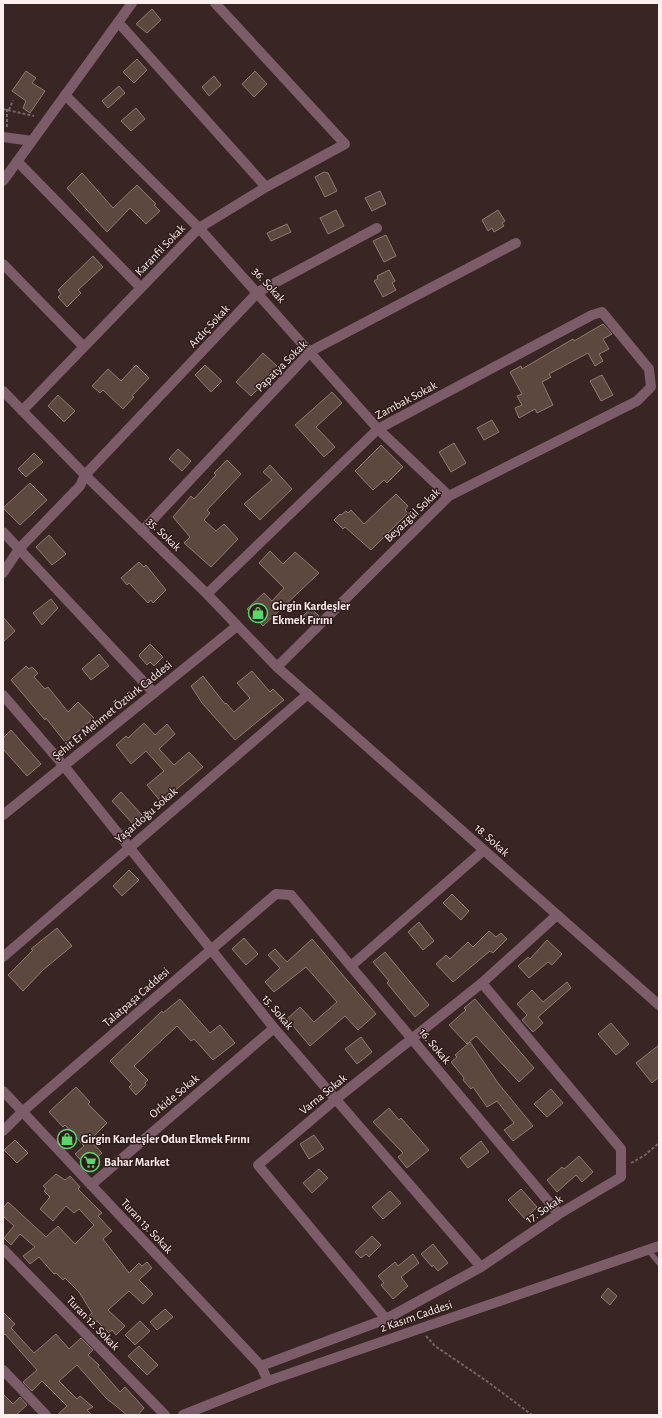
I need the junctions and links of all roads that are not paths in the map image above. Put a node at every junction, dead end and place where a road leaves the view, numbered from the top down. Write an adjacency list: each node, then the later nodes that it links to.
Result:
1 (132, 3): 3 (street)
2 (215, 3): 9 (street, Karanfil Sokak)
3 (118, 22): 4 (street); 9 (street)
4 (66, 95): 6 (street); 10 (street, 36. Sokak)
5 (3, 136): 6 (street)
6 (32, 141): 7 (street)
7 (18, 161): 8 (street); 14 (street)
8 (3, 181)
9 (266, 187): 10 (street, Karanfil Sokak)
10 (200, 228): 14 (street, Karanfil Sokak); 15 (street, 36. Sokak)
11 (377, 228): 15 (street, Ardıç Sokak)
12 (516, 243): 18 (street, Papatya Sokak)
13 (3, 264): 17 (street)
14 (141, 288): 17 (street, Karanfil Sokak)
15 (258, 292): 18 (street, 36. Sokak); 22 (street, Ardıç Sokak)
16 (592, 315): 21 (street, Zambak Sokak); 23 (street, Beyazgül Sokak)
17 (84, 347): 20 (street, Karanfil Sokak)
18 (311, 351): 21 (street, 36. Sokak); 24 (street, Papatya Sokak)
19 (3, 391): 20 (street, 35. Sokak)
20 (22, 411): 22 (street, 35. Sokak)
21 (378, 429): 23 (street, 36. Sokak); 28 (street, Zambak Sokak)
22 (85, 475): 24 (street, 35. Sokak); 26 (street, Ardıç Sokak)
23 (449, 496): 30 (street, Beyazgül Sokak)
24 (142, 531): 28 (street, 35. Sokak)
25 (3, 532): 26 (street)
26 (19, 549): 27 (street, Ardıç Sokak); 31 (street)
27 (3, 573)
28 (207, 594): 29 (street, 35. Sokak)
29 (237, 626): 30 (street, 35. Sokak); 31 (street, Şehit Er Mehmet Öztürk Caddesi)
30 (277, 667): 32 (street, 35. Sokak)
31 (154, 693): 34 (street, Şehit Er Mehmet Öztürk Caddesi)
32 (308, 694): 36 (street, Yaşardoğu Sokak); 37 (street, 18. Sokak)
33 (3, 695): 34 (street, 15. Sokak)
34 (64, 766): 35 (street, Şehit Er Mehmet Öztürk Caddesi); 36 (street, 15. Sokak)
35 (3, 814)
36 (129, 847): 40 (street, 15. Sokak); 41 (street, Yaşardoğu Sokak)
37 (484, 850): 39 (street, 18. Sokak); 42 (street)
38 (291, 895): 40 (street, Talatpaşa Caddesi); 42 (street, 16. Sokak)
39 (557, 915): 43 (street, Varna Sokak); 44 (street, 18. Sokak)
40 (211, 950): 45 (street, 15. Sokak); 49 (street, Talatpaşa Caddesi)
41 (3, 958)
42 (351, 966): 46 (street, 16. Sokak)
43 (482, 983): 46 (street, Varna Sokak); 52 (street, 17. Sokak)
44 (659, 1005)
45 (274, 1028): 48 (street, 15. Sokak); 51 (street, Orkide Sokak)
46 (413, 1040): 48 (street, Varna Sokak); 52 (street, 16. Sokak)
47 (3, 1091): 49 (street, Turan 13. Sokak)
48 (336, 1099): 57 (street, 15. Sokak); 58 (street, Varna Sokak)
49 (22, 1112): 50 (street, Talatpaşa Caddesi); 51 (street, Turan 13. Sokak)
50 (3, 1131)
51 (90, 1185): 59 (street, Turan 13. Sokak)
52 (559, 1214): 57 (street, 17. Sokak)
53 (659, 1246): 55 (street, 2 Kasım Caddesi)
54 (3, 1249): 63 (street, Turan 12. Sokak)
55 (648, 1250): 56 (lane); 61 (street, 2 Kasım Caddesi)
56 (659, 1262)
57 (481, 1267): 58 (street, 17. Sokak)
58 (386, 1319): 59 (street, 17. Sokak)
59 (261, 1366): 61 (street, Turan 13. Sokak)
60 (3, 1370): 62 (street)
61 (268, 1381): 64 (street, 2 Kasım Caddesi)
62 (46, 1415)
63 (165, 1415)
64 (183, 1415)

